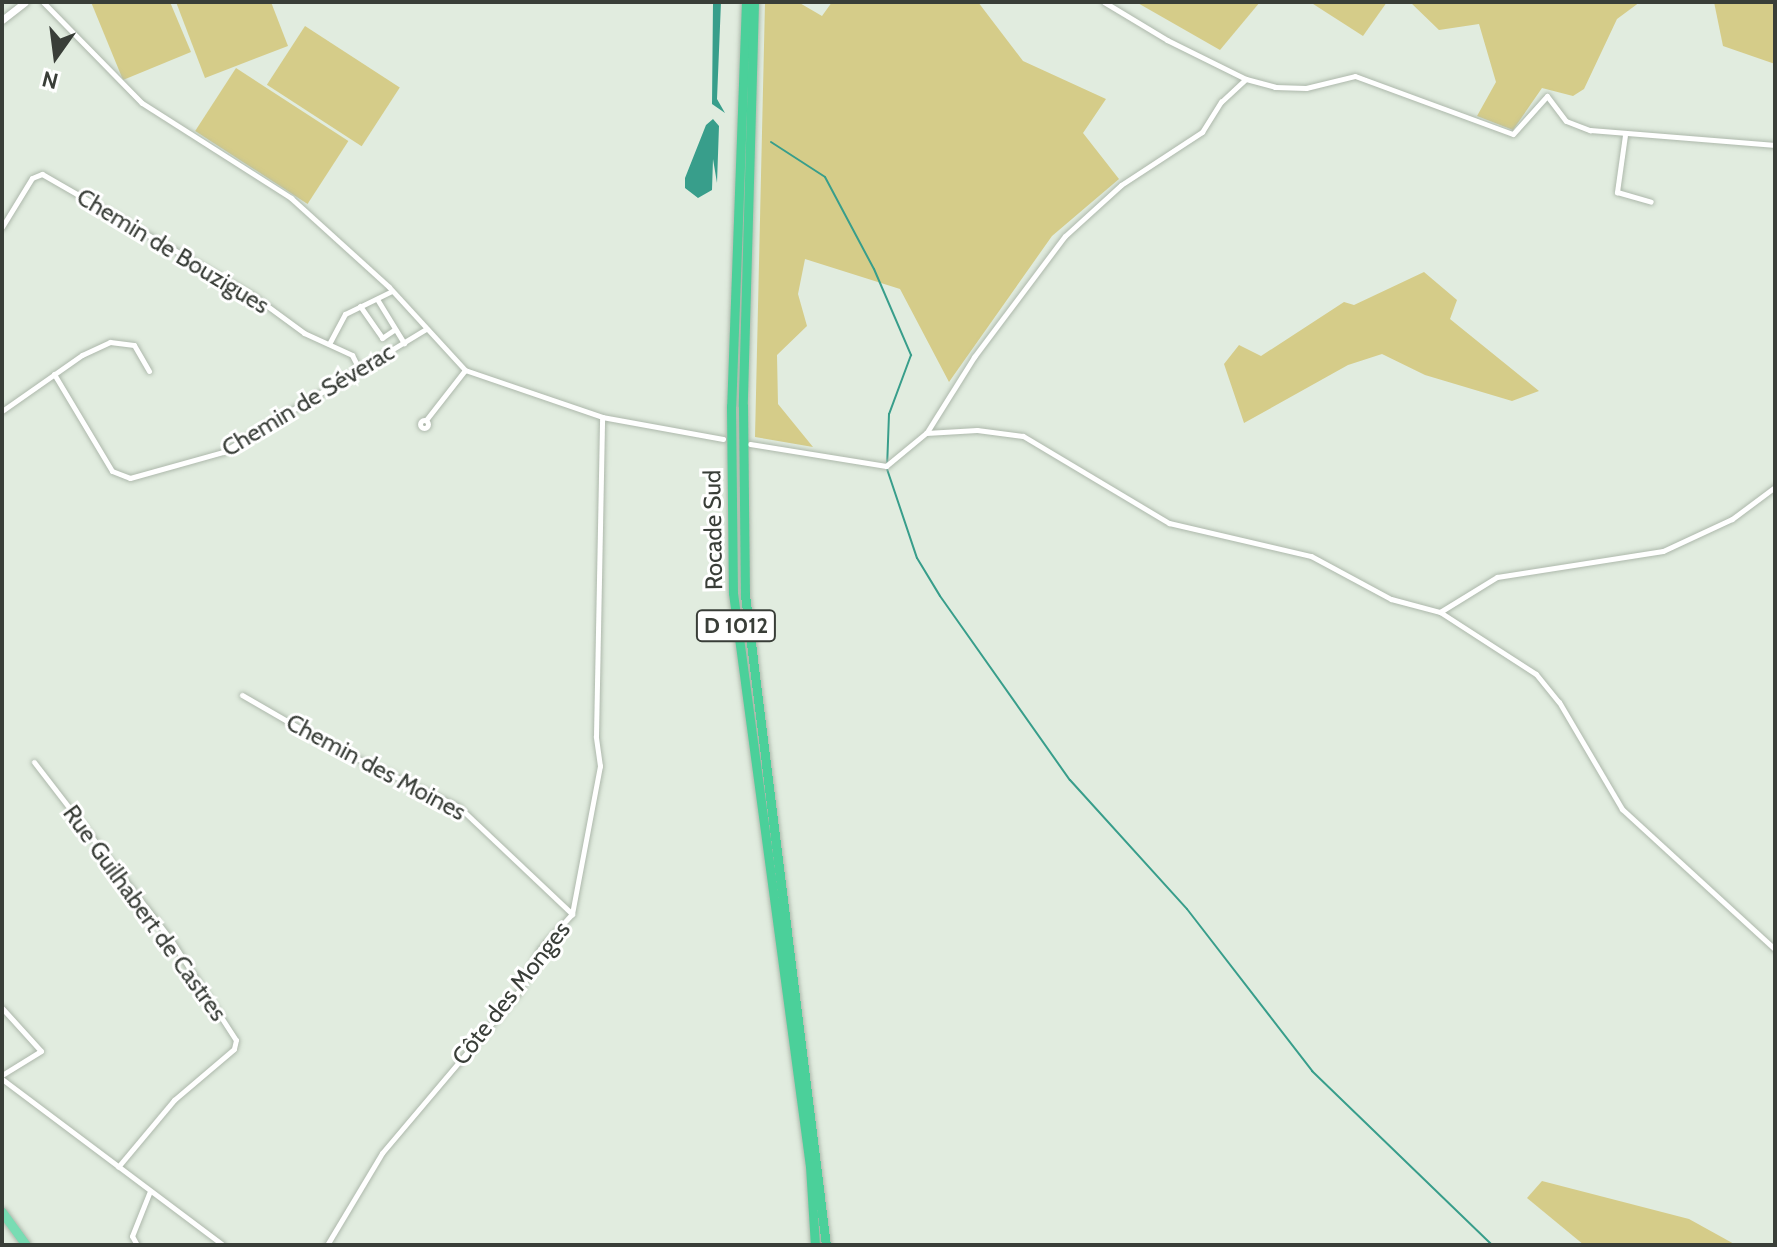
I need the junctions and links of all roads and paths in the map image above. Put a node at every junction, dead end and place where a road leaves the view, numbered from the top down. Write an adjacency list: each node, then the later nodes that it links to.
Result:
1 (25, 2): 6 (street)
2 (43, 2): 12 (street)
3 (746, 2): 44 (highway, Rocade Sud / D 1012)
4 (754, 2): 45 (highway, Rocade Sud / D 1012)
5 (1104, 2): 7 (street)
6 (2, 20)
7 (1246, 79): 8 (street); 26 (street)
8 (1625, 135): 9 (street); 10 (street)
9 (1775, 145)
10 (1651, 202)
11 (2, 227): 18 (street, Chemin de Bouzigues)
12 (392, 291): 13 (street); 15 (street)
13 (377, 299): 14 (street); 16 (street)
14 (360, 306): 16 (street); 18 (street)
15 (426, 329): 17 (street, Chemin de Séverac); 20 (street)
16 (394, 330): 17 (street)
17 (404, 343): 19 (street, Chemin de Séverac)
18 (329, 344): 19 (street, Chemin de Bouzigues)
19 (358, 367): 22 (street, Chemin de Séverac)
20 (465, 370): 24 (street); 25 (street)
21 (149, 371): 22 (street)
22 (54, 374): 23 (street)
23 (2, 411)
24 (602, 417): 27 (street); 33 (street, Côte des Monges)
25 (426, 420)
26 (926, 433): 28 (street); 30 (street)
27 (723, 439)
28 (750, 444)
29 (1775, 487): 30 (street)
30 (1440, 612): 34 (street)
31 (242, 695): 33 (street, Chemin des Moines)
32 (34, 762): 37 (street, Rue Guilhabert de Castres)
33 (572, 914): 43 (street, Côte des Monges)
34 (1775, 949)
35 (2, 1008): 36 (street)
36 (2, 1077): 37 (street)
37 (118, 1167): 38 (street)
38 (150, 1191): 41 (street); 42 (street)
39 (2, 1212): 40 (main road)
40 (26, 1245)
41 (137, 1245)
42 (223, 1245)
43 (327, 1245)
44 (815, 1245)
45 (826, 1245)

